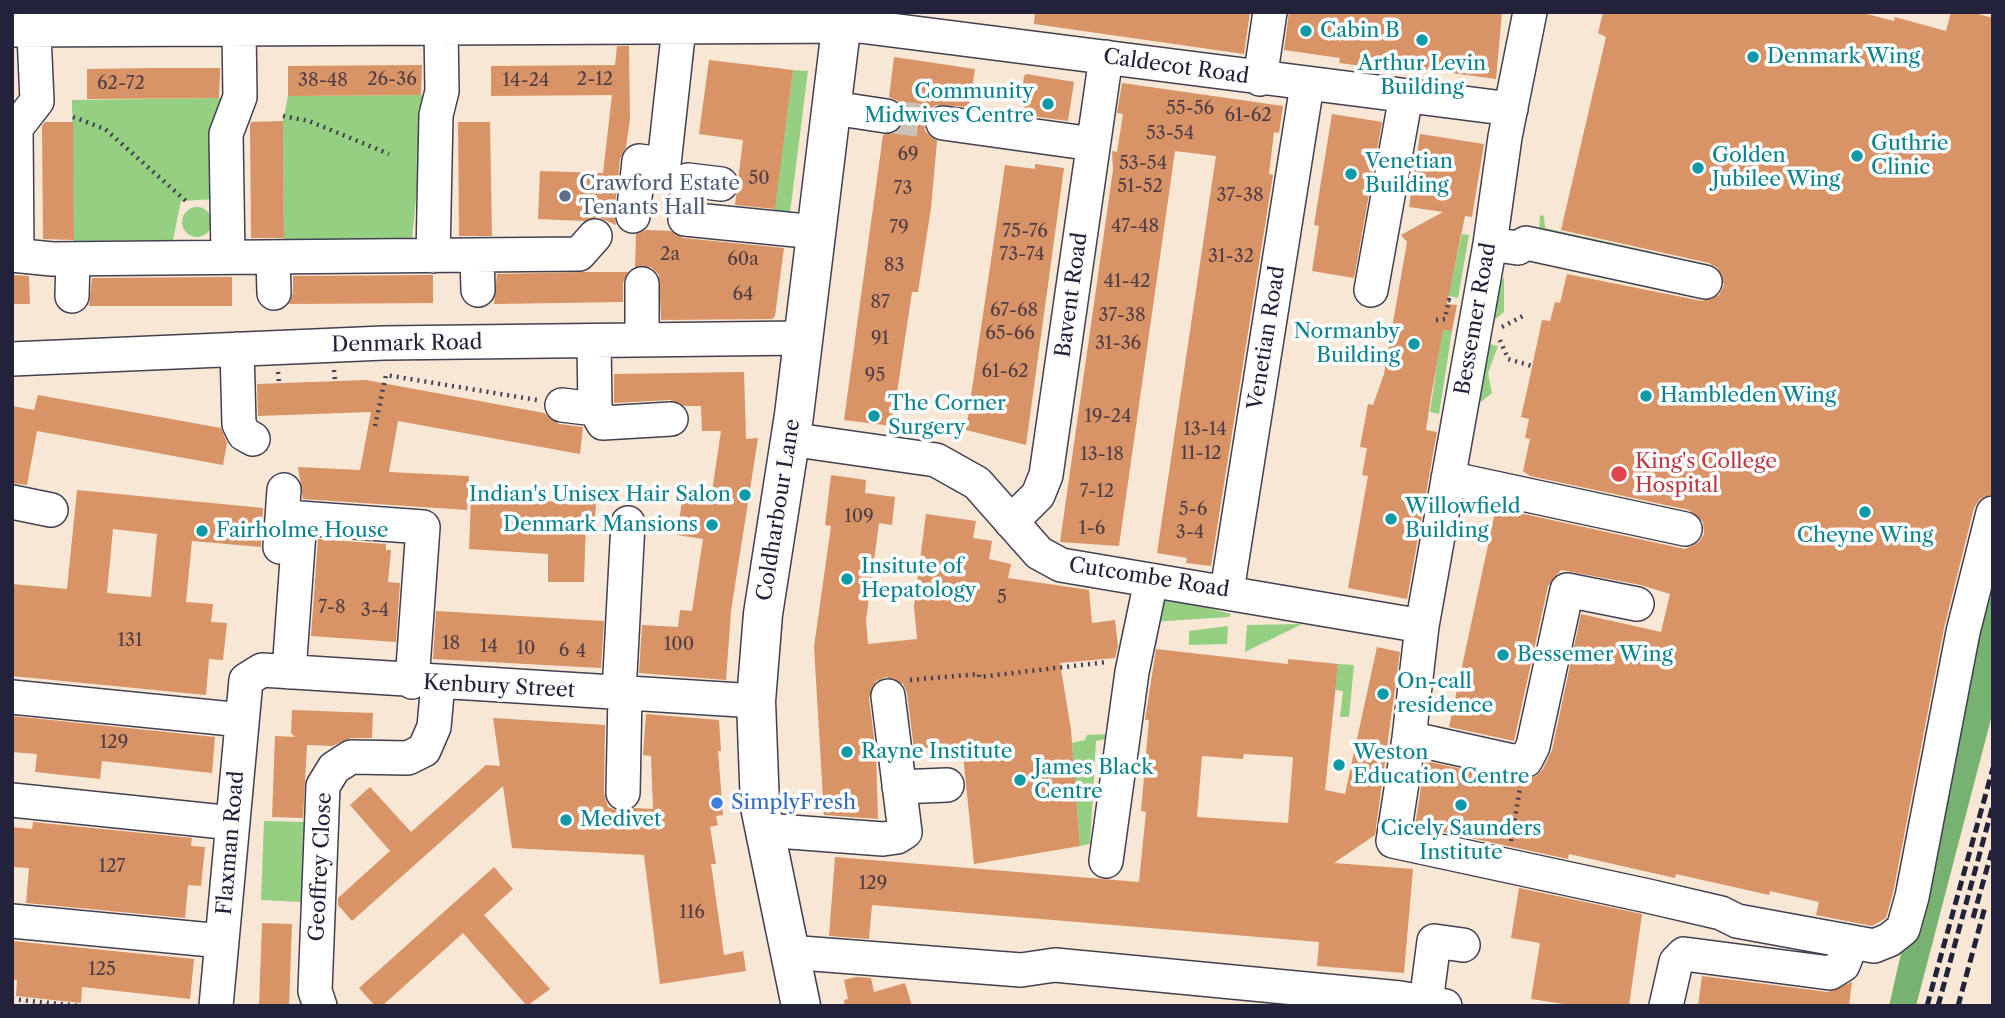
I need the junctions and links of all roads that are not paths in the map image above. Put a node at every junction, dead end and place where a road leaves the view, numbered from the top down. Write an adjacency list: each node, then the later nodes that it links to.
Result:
1 (1269, 12): 10 (street)
2 (1530, 12): 14 (street, Bessemer Road)
3 (753, 19): 4 (street, Caldecot Road); 7 (street, Caldecot Road)
4 (843, 19): 9 (street, Caldecot Road); 13 (main road, Coldharbour Lane)
5 (450, 23): 7 (street, Caldecot Road); 8 (street, Caldecot Road); 24 (street)
6 (27, 24): 8 (street, Caldecot Road); 23 (street)
7 (679, 27): 19 (street)
8 (239, 30): 26 (street)
9 (1106, 57): 10 (street, Caldecot Road); 17 (street, Bavent Road)
10 (1260, 79): 11 (street, Caldecot Road)
11 (1307, 85): 12 (street, Caldecot Road); 54 (street, Venetian Road)
12 (1406, 96): 14 (street, Caldecot Road); 32 (street)
13 (833, 108): 15 (street); 20 (main road, Coldharbour Lane)
14 (1510, 109): 22 (street, Bessemer Road)
15 (886, 116)
16 (943, 123): 17 (street)
17 (1093, 144): 50 (street, Bavent Road)
18 (721, 184): 20 (street)
19 (633, 216)
20 (816, 232): 35 (main road, Coldharbour Lane)
21 (594, 236): 25 (street)
22 (1490, 244): 29 (street); 45 (street, Bessemer Road)
23 (15, 255): 28 (street)
24 (433, 256): 25 (street); 27 (street)
25 (477, 256): 31 (street)
26 (228, 257): 27 (street); 28 (street)
27 (273, 257): 33 (street)
28 (73, 259): 34 (street)
29 (1705, 282)
30 (642, 284): 36 (street)
31 (478, 290)
32 (1371, 290)
33 (274, 293)
34 (72, 296)
35 (802, 338): 36 (street, Denmark Road); 44 (main road, Coldharbour Lane)
36 (642, 340): 37 (street, Denmark Road)
37 (594, 342): 38 (street, Denmark Road); 41 (street)
38 (237, 349): 39 (street, Denmark Road); 43 (street)
39 (12, 359)
40 (562, 405): 41 (street)
41 (595, 409): 42 (street)
42 (671, 419)
43 (253, 439)
44 (789, 439): 50 (street, Cutcombe Road); 62 (main road, Coldharbour Lane)
45 (1448, 478): 52 (street); 56 (street, Bessemer Road)
46 (284, 490): 57 (street)
47 (12, 502): 48 (street)
48 (51, 510)
49 (1993, 513): 74 (street)
50 (1011, 522): 53 (street, Cutcombe Road)
51 (628, 523): 60 (street)
52 (1685, 529)
53 (1151, 581): 54 (street, Cutcombe Road); 71 (street)
54 (1227, 591): 56 (street, Cutcombe Road)
55 (1637, 604): 64 (street)
56 (1422, 626): 64 (street, Bessemer Road)
57 (269, 674): 58 (street, Kenbury Street); 58 (street); 63 (street, Flaxman Road)
58 (425, 683): 60 (street, Kenbury Street); 79 (street, Geoffrey Close)
59 (897, 688): 66 (street)
60 (622, 693): 62 (street, Kenbury Street); 67 (street)
61 (12, 698): 63 (street)
62 (756, 701): 70 (main road, Coldharbour Lane)
63 (242, 720): 69 (street, Flaxman Road)
64 (1409, 738): 74 (street, Bessemer Road)
65 (947, 786): 66 (street)
66 (899, 787): 70 (street)
67 (623, 793)
68 (12, 800): 69 (street)
69 (233, 823): 73 (street, Flaxman Road)
70 (764, 831): 76 (main road, Coldharbour Lane)
71 (1106, 861)
72 (12, 922): 73 (street)
73 (222, 941): 78 (street, Flaxman Road)
74 (1852, 942): 81 (street)
75 (1463, 945): 77 (street)
76 (788, 952): 77 (street); 80 (main road, Coldharbour Lane)
77 (1436, 1004)
78 (216, 1006)
79 (320, 1006)
80 (801, 1006)
81 (1666, 1006)

